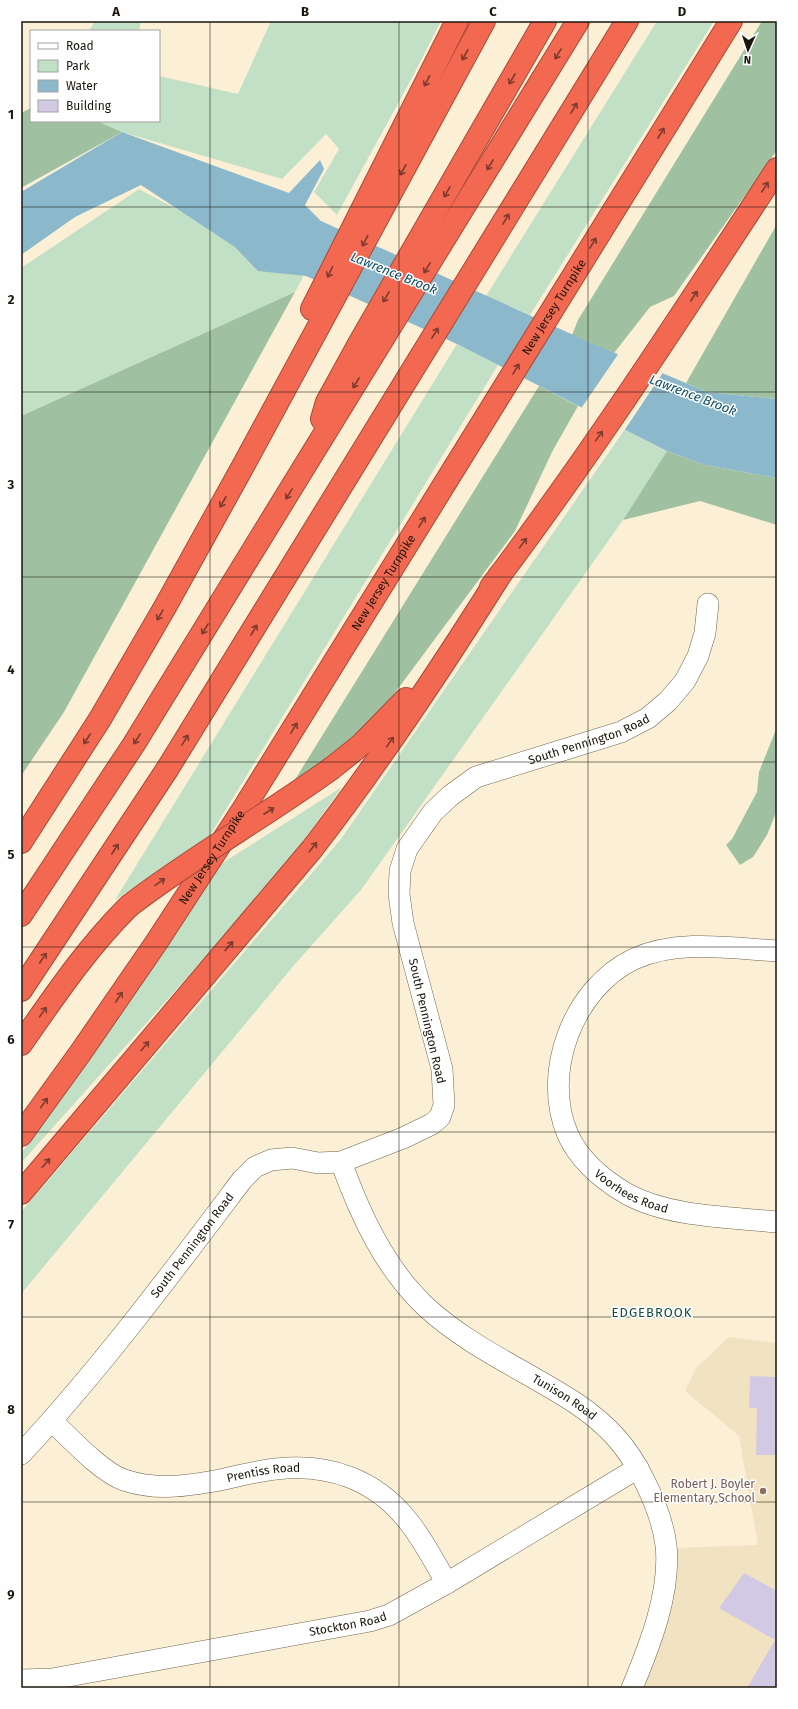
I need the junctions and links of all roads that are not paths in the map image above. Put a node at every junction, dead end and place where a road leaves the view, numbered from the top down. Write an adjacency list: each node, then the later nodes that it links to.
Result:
1 (457, 21): 8 (highway, one-way to 8)
2 (484, 21): 8 (highway, one-way to 8)
3 (545, 21): 9 (highway, one-way to 9)
4 (578, 21): 9 (highway, one-way to 9)
5 (627, 21): 15 (highway, one-way to 5)
6 (731, 21): 17 (highway, New Jersey Turnpike, one-way to 6)
7 (777, 169): 10 (highway, one-way to 7)
8 (374, 203): 12 (highway, one-way to 12)
9 (368, 346): 13 (highway, one-way to 13)
10 (500, 575): 16 (highway, one-way to 10, bridge); 19 (highway, one-way to 10)
11 (708, 604): 18 (street, South Pennington Road)
12 (21, 842)
13 (21, 915)
14 (777, 951): 20 (street, Voorhees Road)
15 (21, 990)
16 (21, 1044)
17 (21, 1135)
18 (341, 1162): 21 (street, South Pennington Road); 23 (street, Tunison Road)
19 (21, 1192)
20 (777, 1222)
21 (52, 1421): 22 (street, South Pennington Road); 24 (street, Prentiss Road)
22 (21, 1454)
23 (638, 1468): 24 (street, Stockton Road); 26 (street, Tunison Road)
24 (447, 1582): 25 (street, Stockton Road)
25 (21, 1680)
26 (632, 1688)

